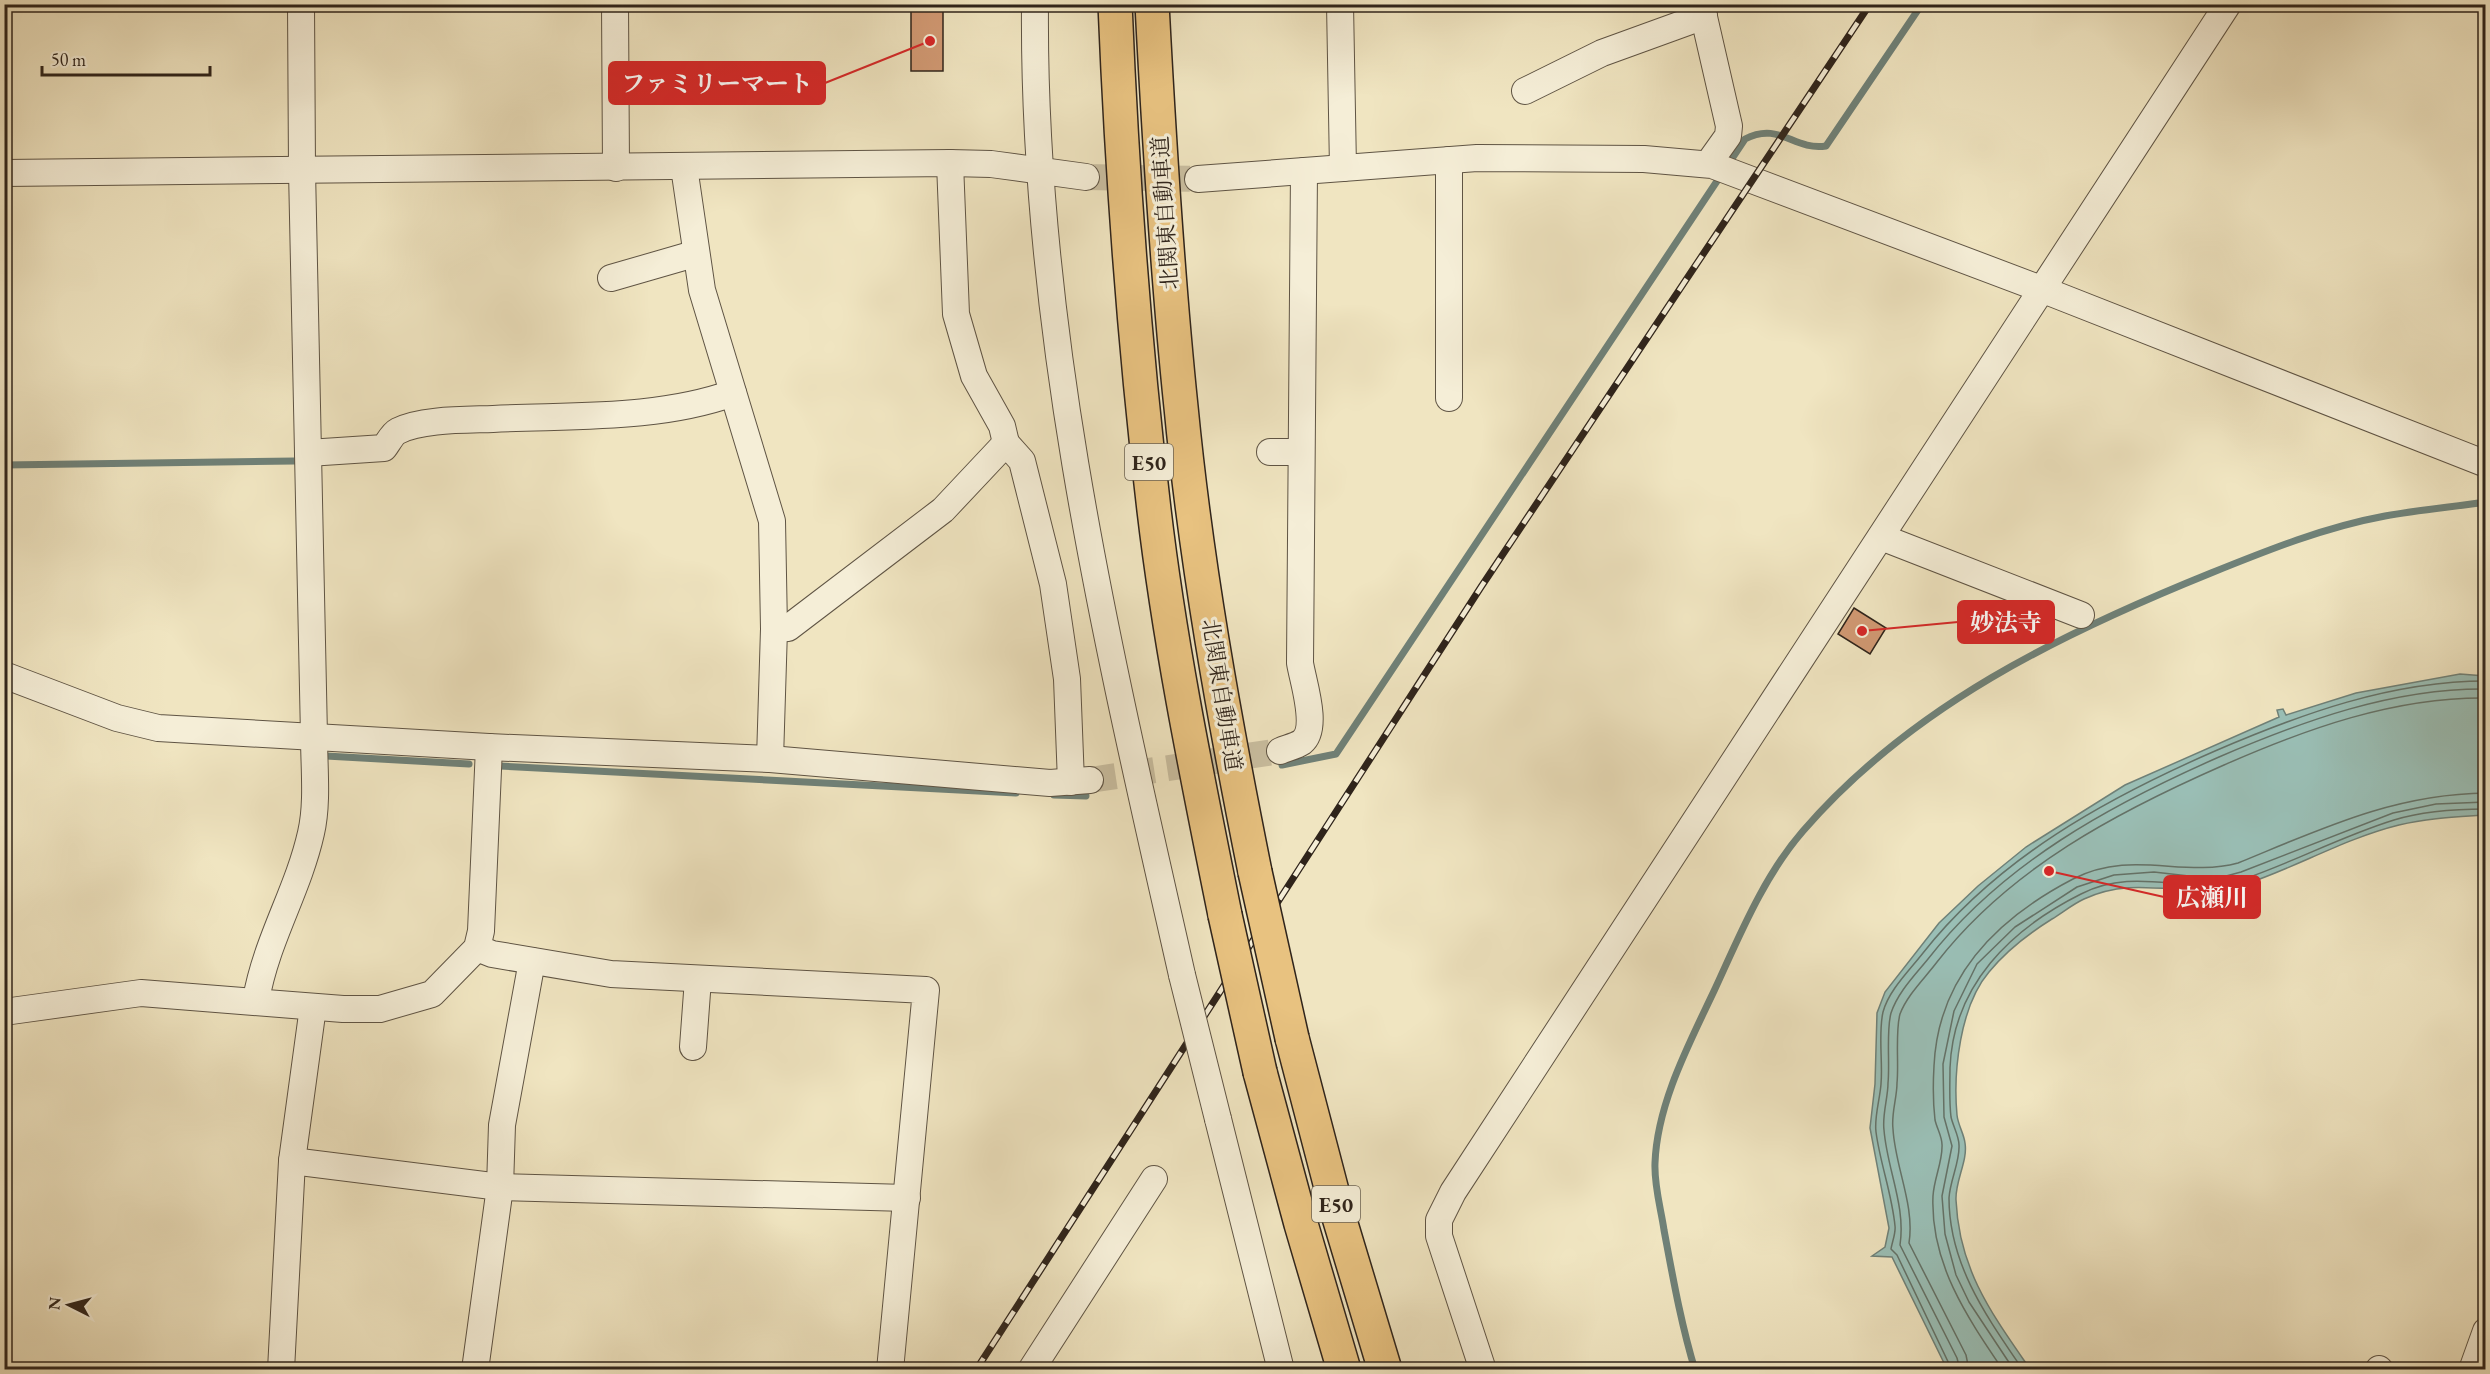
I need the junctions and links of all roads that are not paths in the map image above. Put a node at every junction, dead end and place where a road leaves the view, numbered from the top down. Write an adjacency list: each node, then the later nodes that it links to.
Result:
1 (301, 4): 17 (street)
2 (615, 4): 14 (street)
3 (1035, 4): 16 (street)
4 (1114, 4): 57 (highway, 北関東自動車道 / E50, bridge)
5 (1152, 4): 58 (highway, 北関東自動車道 / E50, bridge)
6 (1340, 4): 15 (street)
7 (2228, 4): 24 (street)
8 (1703, 10): 9 (street); 12 (street)
9 (1525, 91)
10 (1449, 160): 12 (street); 15 (street); 26 (street)
11 (950, 163): 13 (street); 16 (street); 27 (street)
12 (1708, 164): 24 (street)
13 (684, 167): 14 (street); 22 (street)
14 (616, 168): 17 (street)
15 (1343, 168): 18 (street)
16 (1038, 169): 20 (street); 56 (street, bridge)
17 (302, 170): 19 (street); 30 (street)
18 (1304, 171): 21 (street); 29 (street)
19 (4, 173)
20 (1086, 177)
21 (1198, 179)
22 (694, 254): 23 (street); 25 (street)
23 (611, 278)
24 (2041, 289): 31 (street); 32 (street)
25 (733, 393): 30 (street); 34 (street)
26 (1449, 398)
27 (1014, 452): 34 (street); 39 (street)
28 (1270, 452): 29 (street)
29 (1300, 452): 38 (street)
30 (308, 453): 36 (street)
31 (2486, 464)
32 (1881, 537): 33 (street); 59 (street)
33 (2081, 615)
34 (774, 629): 39 (street)
35 (4, 675): 36 (street)
36 (314, 736): 37 (street); 43 (street)
37 (489, 747): 39 (street); 40 (street)
38 (1280, 751)
39 (770, 759)
40 (477, 948): 41 (street); 44 (street)
41 (532, 961): 42 (street); 49 (street)
42 (698, 980): 46 (street); 50 (street)
43 (256, 1000): 44 (street); 45 (street)
44 (313, 1007): 47 (street)
45 (4, 1011)
46 (693, 1047)
47 (292, 1161): 49 (street); 52 (street)
48 (1154, 1179): 55 (street)
49 (500, 1187): 50 (street); 53 (street)
50 (907, 1198): 54 (street)
51 (2486, 1331): 60 (street)
52 (281, 1370)
53 (476, 1370)
54 (890, 1370)
55 (1031, 1370)
56 (1281, 1370)
57 (1344, 1370)
58 (1385, 1370)
59 (1483, 1370)
60 (2472, 1370)

